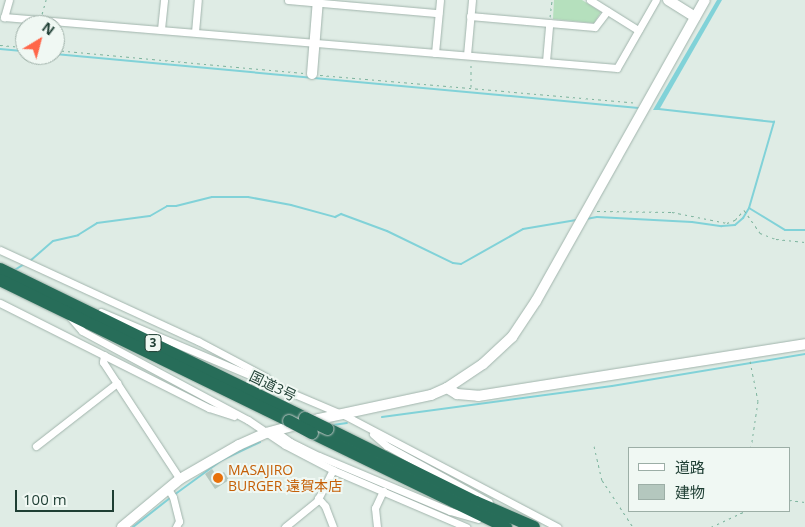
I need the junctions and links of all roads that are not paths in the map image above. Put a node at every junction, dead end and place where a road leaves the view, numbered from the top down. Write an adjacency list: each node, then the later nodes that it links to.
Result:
1 (9, 0): 17 (street)
2 (164, 0): 17 (street)
3 (198, 0): 19 (street)
4 (288, 0): 10 (street)
5 (440, 0): 13 (street)
6 (472, 0): 14 (street)
7 (590, 0): 12 (street)
8 (656, 0): 18 (street)
9 (705, 0): 15 (street)
10 (318, 1): 13 (street); 20 (street)
11 (672, 1): 15 (street)
12 (607, 11): 16 (street); 18 (street)
13 (438, 13): 21 (street)
14 (470, 16): 16 (street); 22 (street)
15 (695, 17): 34 (street)
16 (549, 23): 23 (street)
17 (161, 29): 19 (street)
18 (638, 30): 23 (street)
19 (195, 32): 20 (street)
20 (315, 42): 21 (street); 24 (street)
21 (435, 53): 22 (street)
22 (469, 55): 23 (street)
23 (546, 61)
24 (312, 74)
25 (0, 250): 35 (street)
26 (0, 269): 28 (highway, 国道3号 / 3)
27 (0, 280): 30 (highway, 国道3号 / 3)
28 (56, 296): 35 (street); 48 (highway, 国道3号 / 3, bridge)
29 (0, 303): 32 (street)
30 (67, 314): 37 (street); 47 (highway, 国道3号 / 3, bridge)
31 (805, 344): 34 (street)
32 (104, 355): 33 (street); 37 (street)
33 (117, 383): 40 (street); 42 (street)
34 (447, 388): 36 (street)
35 (298, 394): 36 (street)
36 (344, 415): 38 (street); 39 (street)
37 (248, 420): 39 (street)
38 (363, 426): 48 (street); 55 (street)
39 (270, 432): 41 (street); 42 (street); 47 (street)
40 (36, 446)
41 (333, 470): 44 (street); 45 (street)
42 (180, 479): 43 (street)
43 (168, 489): 49 (street); 50 (street)
44 (383, 491): 46 (street); 53 (street)
45 (318, 498): 51 (street); 52 (street)
46 (454, 524): 54 (street)
47 (504, 526)
48 (532, 526)
49 (122, 527)
50 (176, 527)
51 (285, 527)
52 (333, 527)
53 (376, 527)
54 (466, 527)
55 (557, 527)

